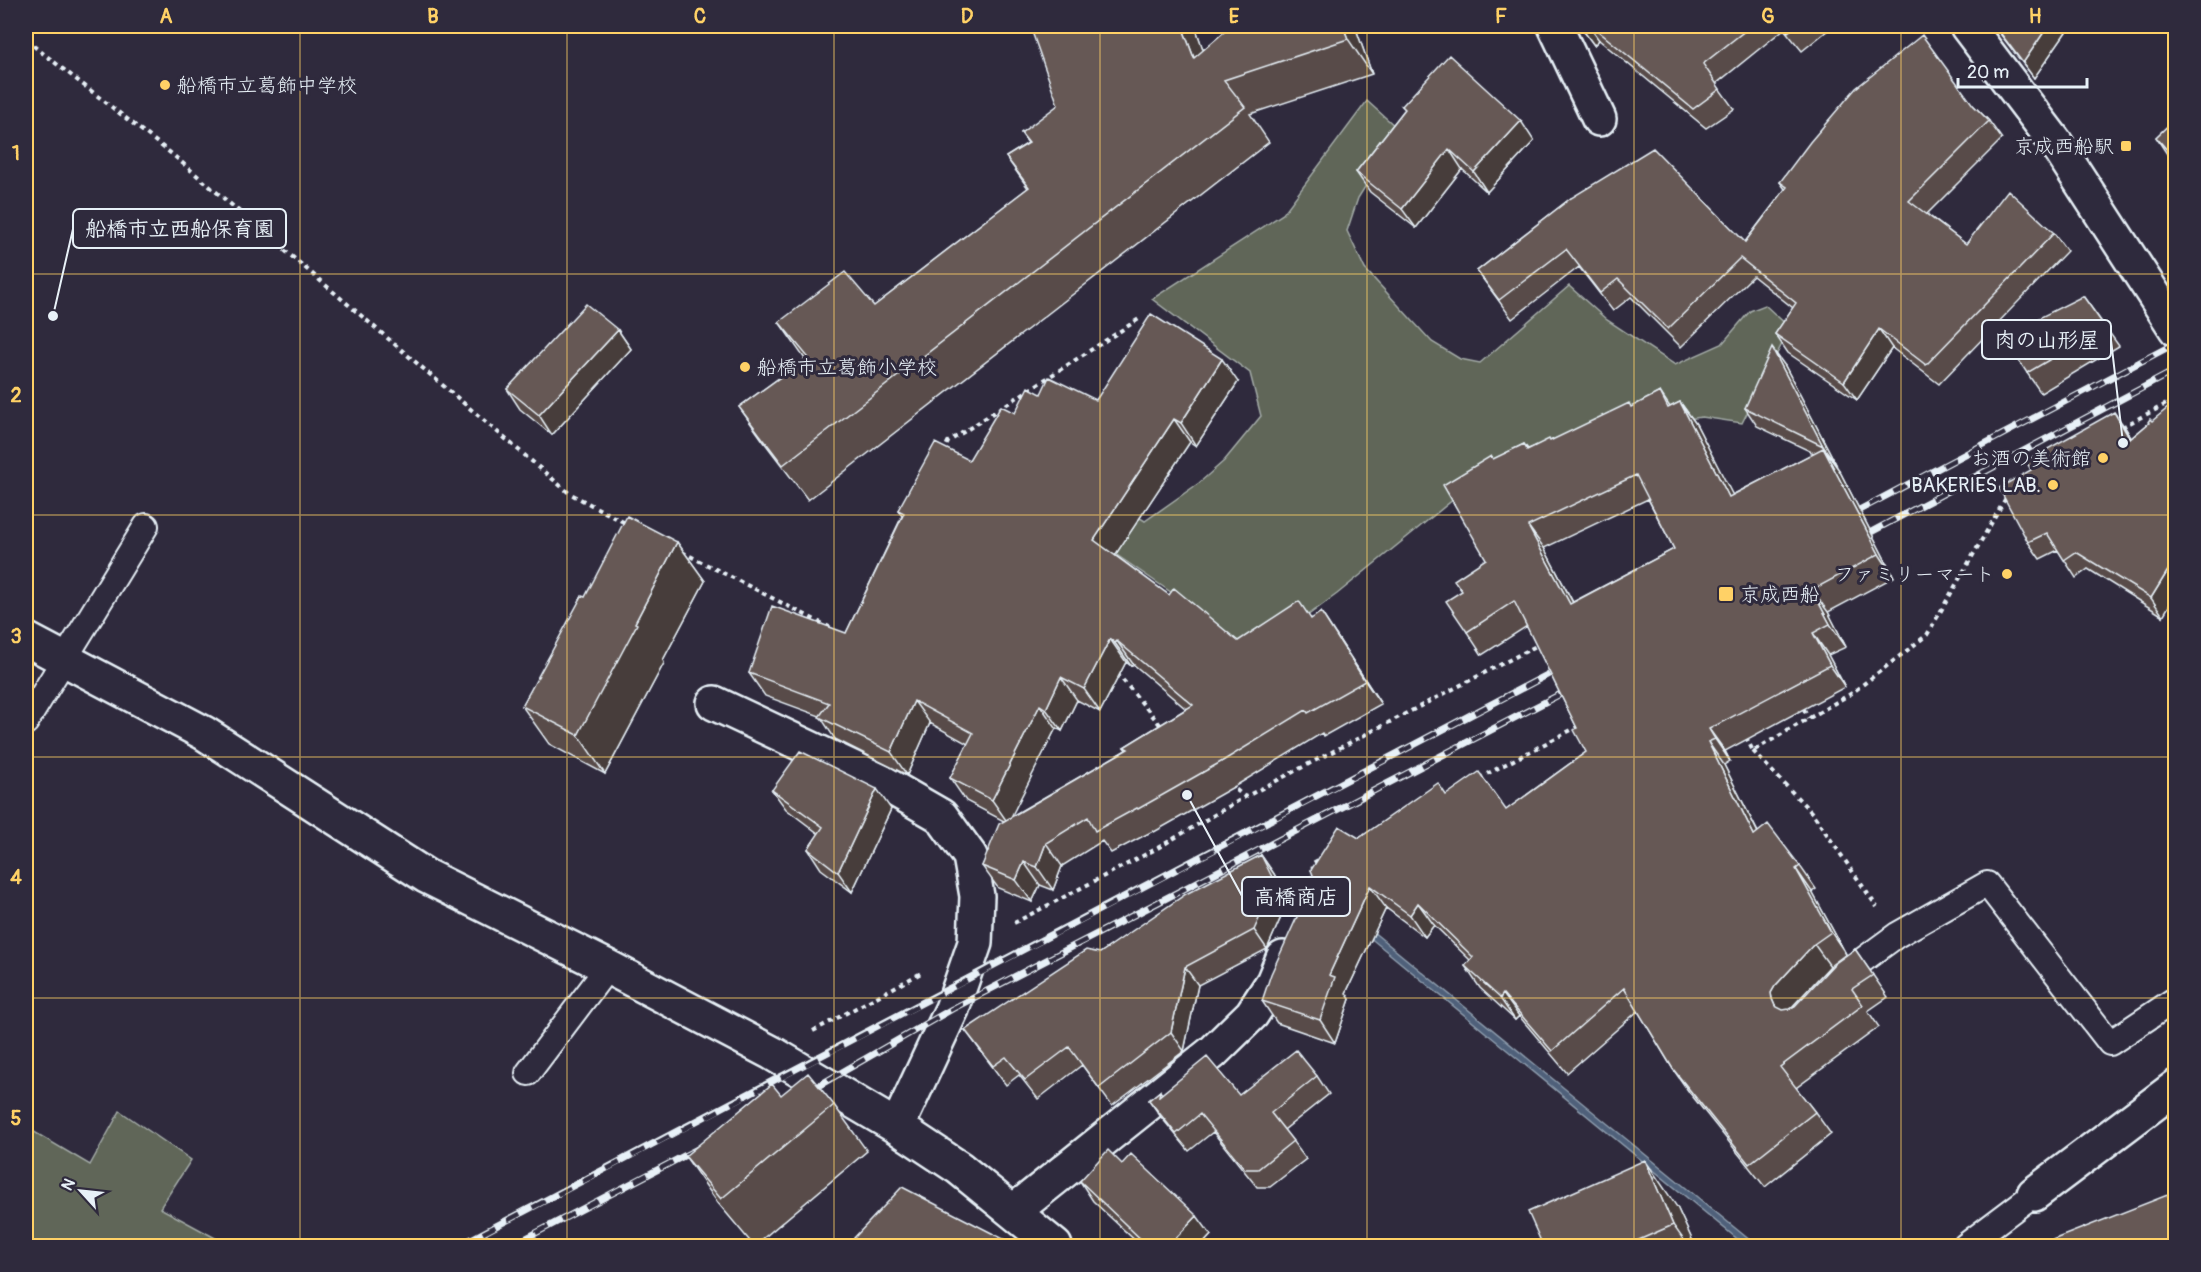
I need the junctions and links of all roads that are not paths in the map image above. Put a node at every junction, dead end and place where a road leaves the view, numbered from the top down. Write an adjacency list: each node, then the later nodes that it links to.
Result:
1 (1555, 26): 3 (street)
2 (1967, 26): 4 (street)
3 (1599, 119)
4 (2173, 319)
5 (146, 526): 7 (lane)
6 (26, 639): 7 (street)
7 (66, 659): 9 (lane); 11 (street)
8 (714, 704): 16 (street)
9 (26, 722)
10 (1310, 899): 18 (street)
11 (608, 967): 14 (lane); 16 (street)
12 (1824, 993): 13 (lane)
13 (2175, 999)
14 (528, 1073)
15 (2175, 1087): 17 (street)
16 (897, 1127): 18 (street)
17 (2034, 1194): 20 (lane)
18 (1014, 1211): 19 (street)
19 (1055, 1246)
20 (1965, 1246)

